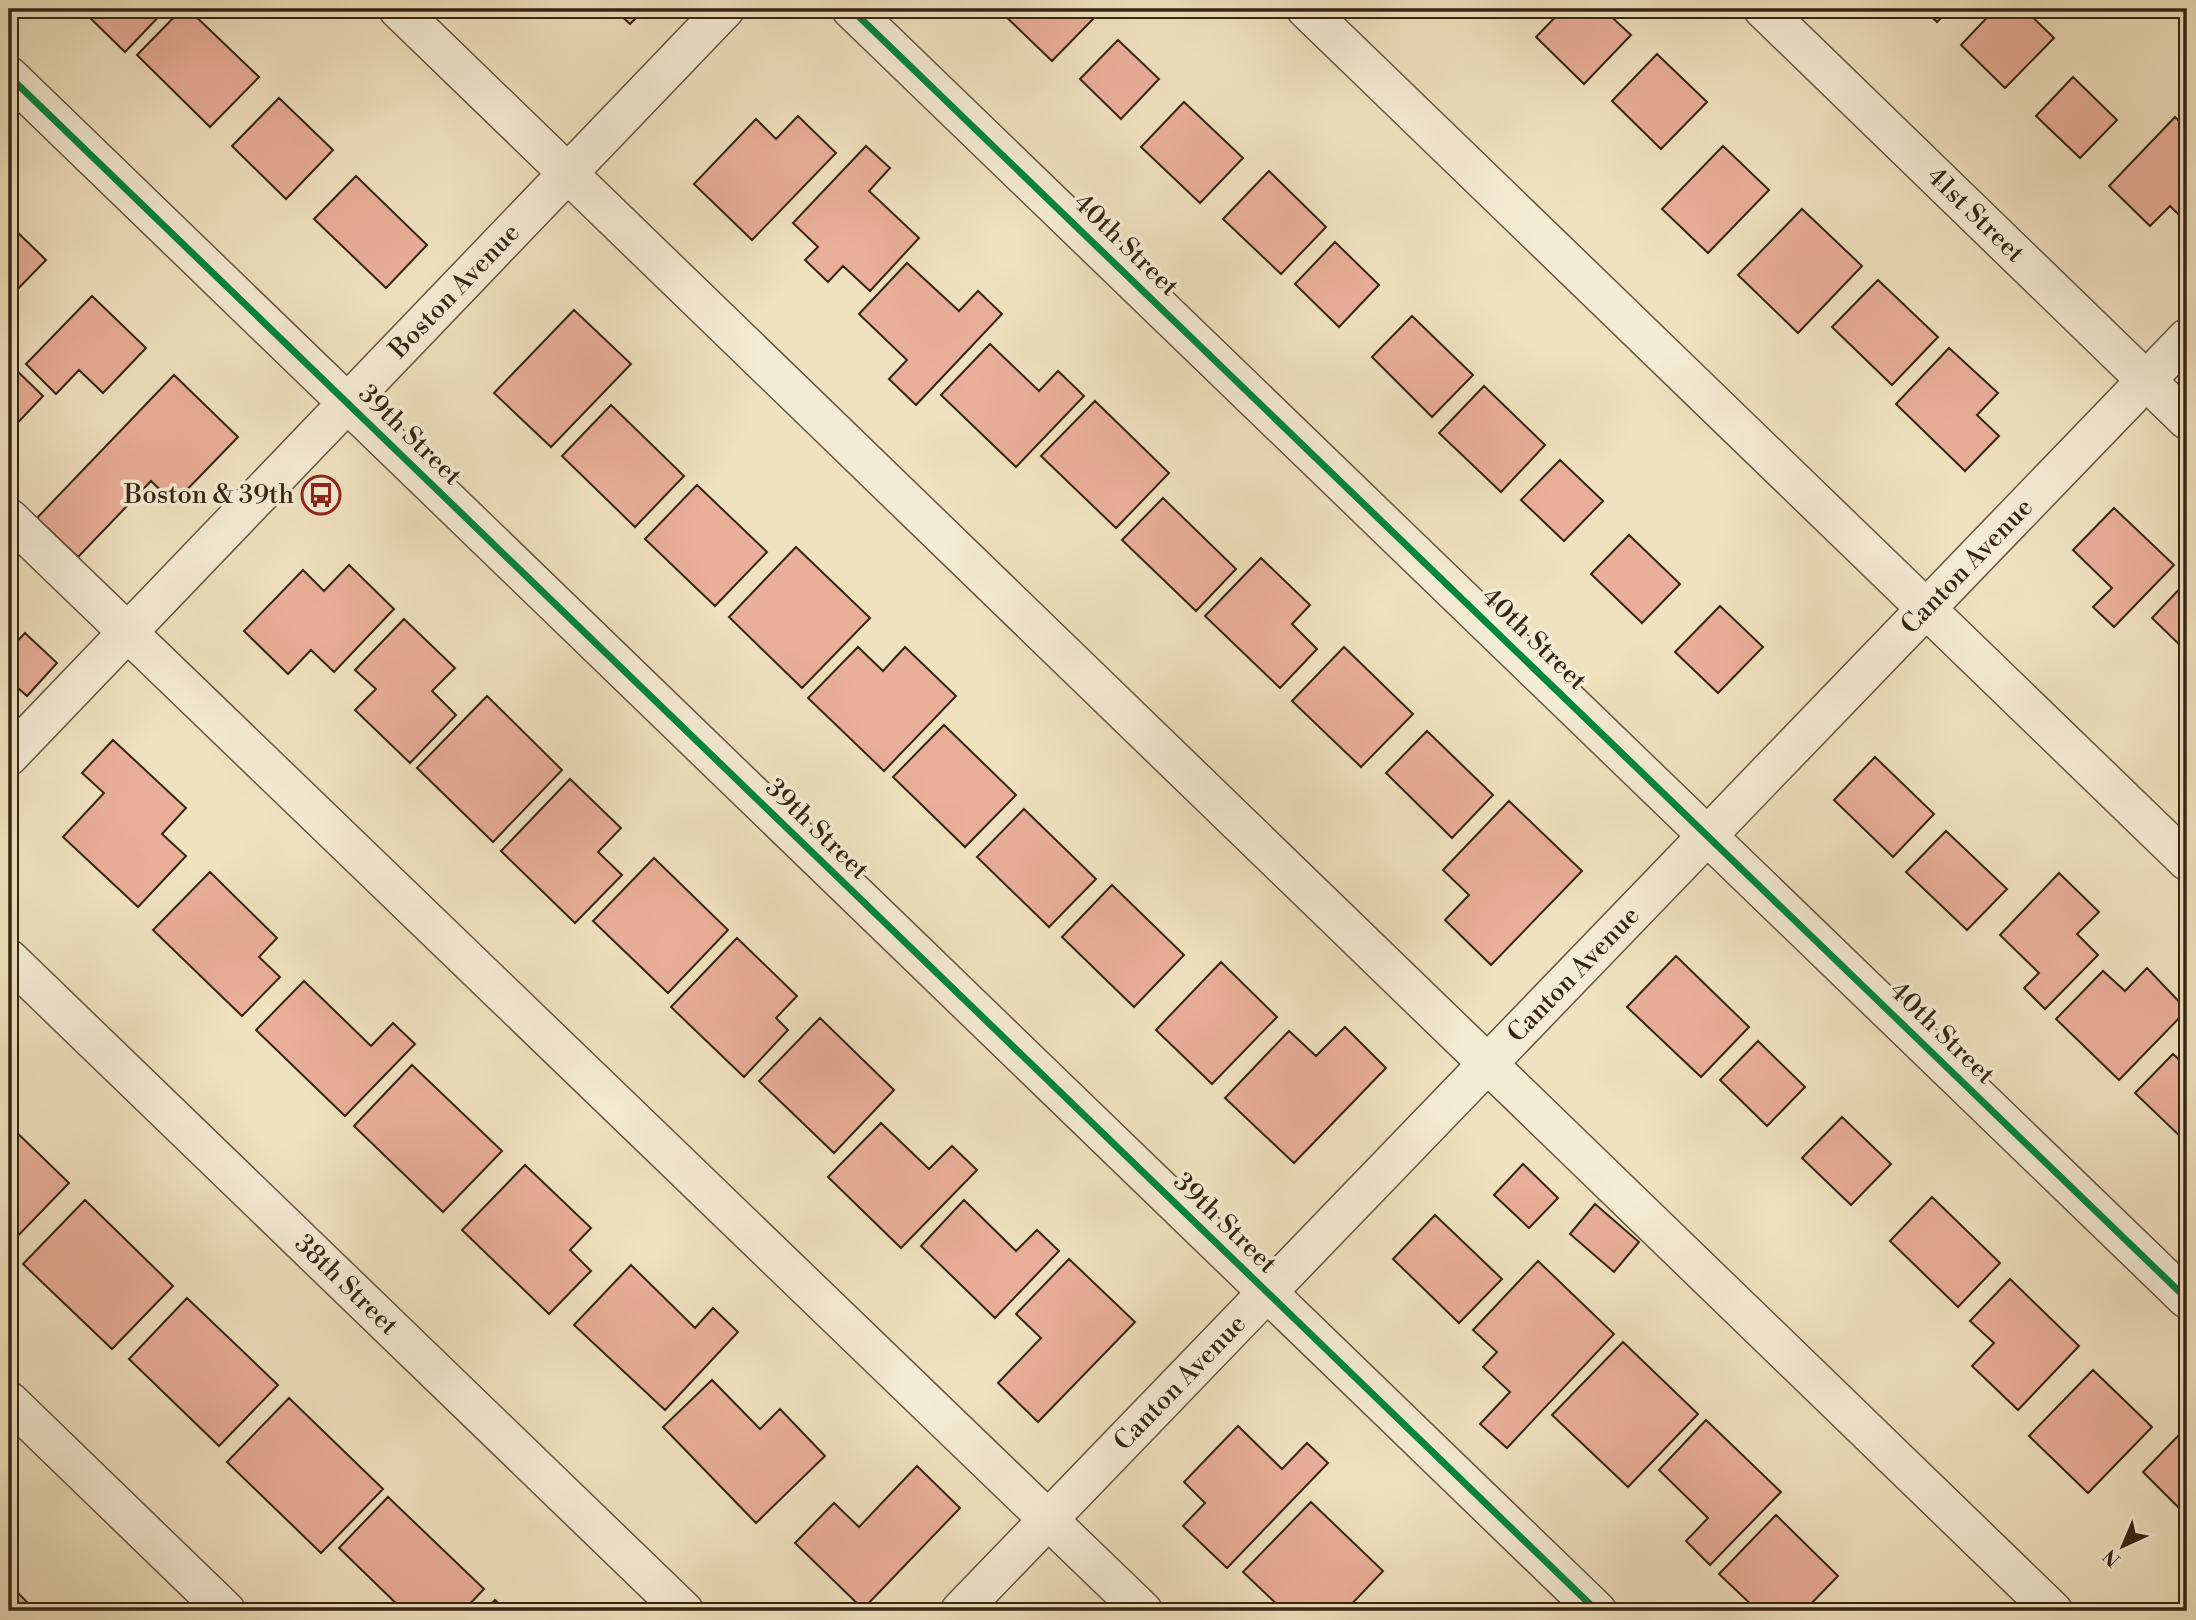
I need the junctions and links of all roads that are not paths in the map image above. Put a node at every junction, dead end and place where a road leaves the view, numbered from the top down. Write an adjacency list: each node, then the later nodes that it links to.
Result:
1 (398, 9): 7 (street)
2 (725, 9): 7 (street, Boston Avenue)
3 (851, 9): 16 (street, 40th Street)
4 (1306, 9): 13 (street)
5 (1763, 9): 9 (street, 41st Street)
6 (9, 76): 10 (street, 39th Street)
7 (568, 173): 10 (street, Boston Avenue); 19 (street)
8 (2187, 338): 9 (street, Canton Avenue)
9 (2146, 380): 11 (street, 41st Street); 13 (street, Canton Avenue)
10 (346, 402): 14 (street, Boston Avenue); 20 (street, 39th Street)
11 (2187, 420)
12 (9, 518): 14 (street)
13 (1927, 611): 16 (street, Canton Avenue); 17 (street)
14 (127, 632): 15 (street, Boston Avenue); 23 (street)
15 (9, 756)
16 (1709, 837): 19 (street, Canton Avenue); 21 (street, 40th Street)
17 (2187, 861)
18 (9, 959): 25 (street, 38th Street)
19 (1488, 1066): 20 (street, Canton Avenue); 29 (street)
20 (1267, 1293): 23 (street, Canton Avenue); 28 (street, 39th Street)
21 (2187, 1299)
22 (9, 1401): 24 (street)
23 (1049, 1520): 26 (street, Canton Avenue); 27 (street)
24 (226, 1611)
25 (684, 1611)
26 (960, 1611)
27 (1143, 1611)
28 (1597, 1611)
29 (2053, 1611)

